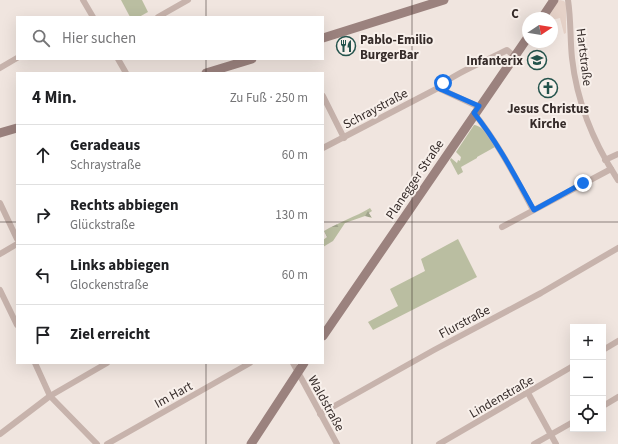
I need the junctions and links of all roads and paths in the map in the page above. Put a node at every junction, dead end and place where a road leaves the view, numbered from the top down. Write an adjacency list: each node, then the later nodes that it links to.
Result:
1 (83, 0): 7 (street)
2 (188, 0): 8 (street)
3 (444, 0): 9 (street)
4 (554, 0): 6 (street)
5 (568, 0): 26 (street, Hartstraße)
6 (546, 12)
7 (91, 16)
8 (160, 16)
9 (324, 38)
10 (522, 45): 11 (street, Planegger Straße)
11 (514, 56): 18 (street, Schraystraße); 20 (street, Planegger Straße)
12 (16, 59): 15 (street)
13 (119, 60): 16 (street)
14 (249, 60): 17 (street)
15 (0, 68)
16 (125, 72)
17 (209, 72)
18 (440, 86): 20 (street); 23 (street, Schraystraße)
19 (324, 98): 23 (street)
20 (476, 110): 30 (street); 38 (street, Planegger Straße)
21 (16, 128): 22 (street)
22 (0, 133)
23 (344, 138): 24 (street, Schraystraße)
24 (324, 148)
25 (618, 154): 26 (street)
26 (605, 160): 27 (street, Hartstraße)
27 (611, 169): 28 (street, Hartstraße); 30 (street)
28 (618, 180)
29 (0, 203): 32 (street)
30 (534, 210): 31 (street)
31 (502, 226)
32 (16, 237)
33 (16, 245): 35 (street)
34 (618, 248): 52 (street, Flurstraße)
35 (0, 254)
36 (0, 290): 37 (street)
37 (16, 322)
38 (324, 335)
39 (618, 341): 40 (street)
40 (606, 348)
41 (35, 364): 49 (street)
42 (105, 364): 49 (street)
43 (248, 364): 57 (street, Im Hart)
44 (294, 364): 47 (street, Waldstraße)
45 (303, 364): 47 (street)
46 (570, 368): 48 (street, Lindenstraße)
47 (298, 373): 52 (street, Waldstraße); 58 (street)
48 (528, 393): 55 (street); 60 (street, Lindenstraße)
49 (50, 396): 54 (street); 56 (street)
50 (618, 397): 51 (street)
51 (606, 404)
52 (320, 414): 59 (street, Waldstraße)
53 (570, 424): 55 (street)
54 (0, 434)
55 (551, 435): 61 (street); 62 (street)
56 (97, 444)
57 (107, 444)
58 (251, 444)
59 (337, 444)
60 (439, 444)
61 (534, 444)
62 (556, 444)

